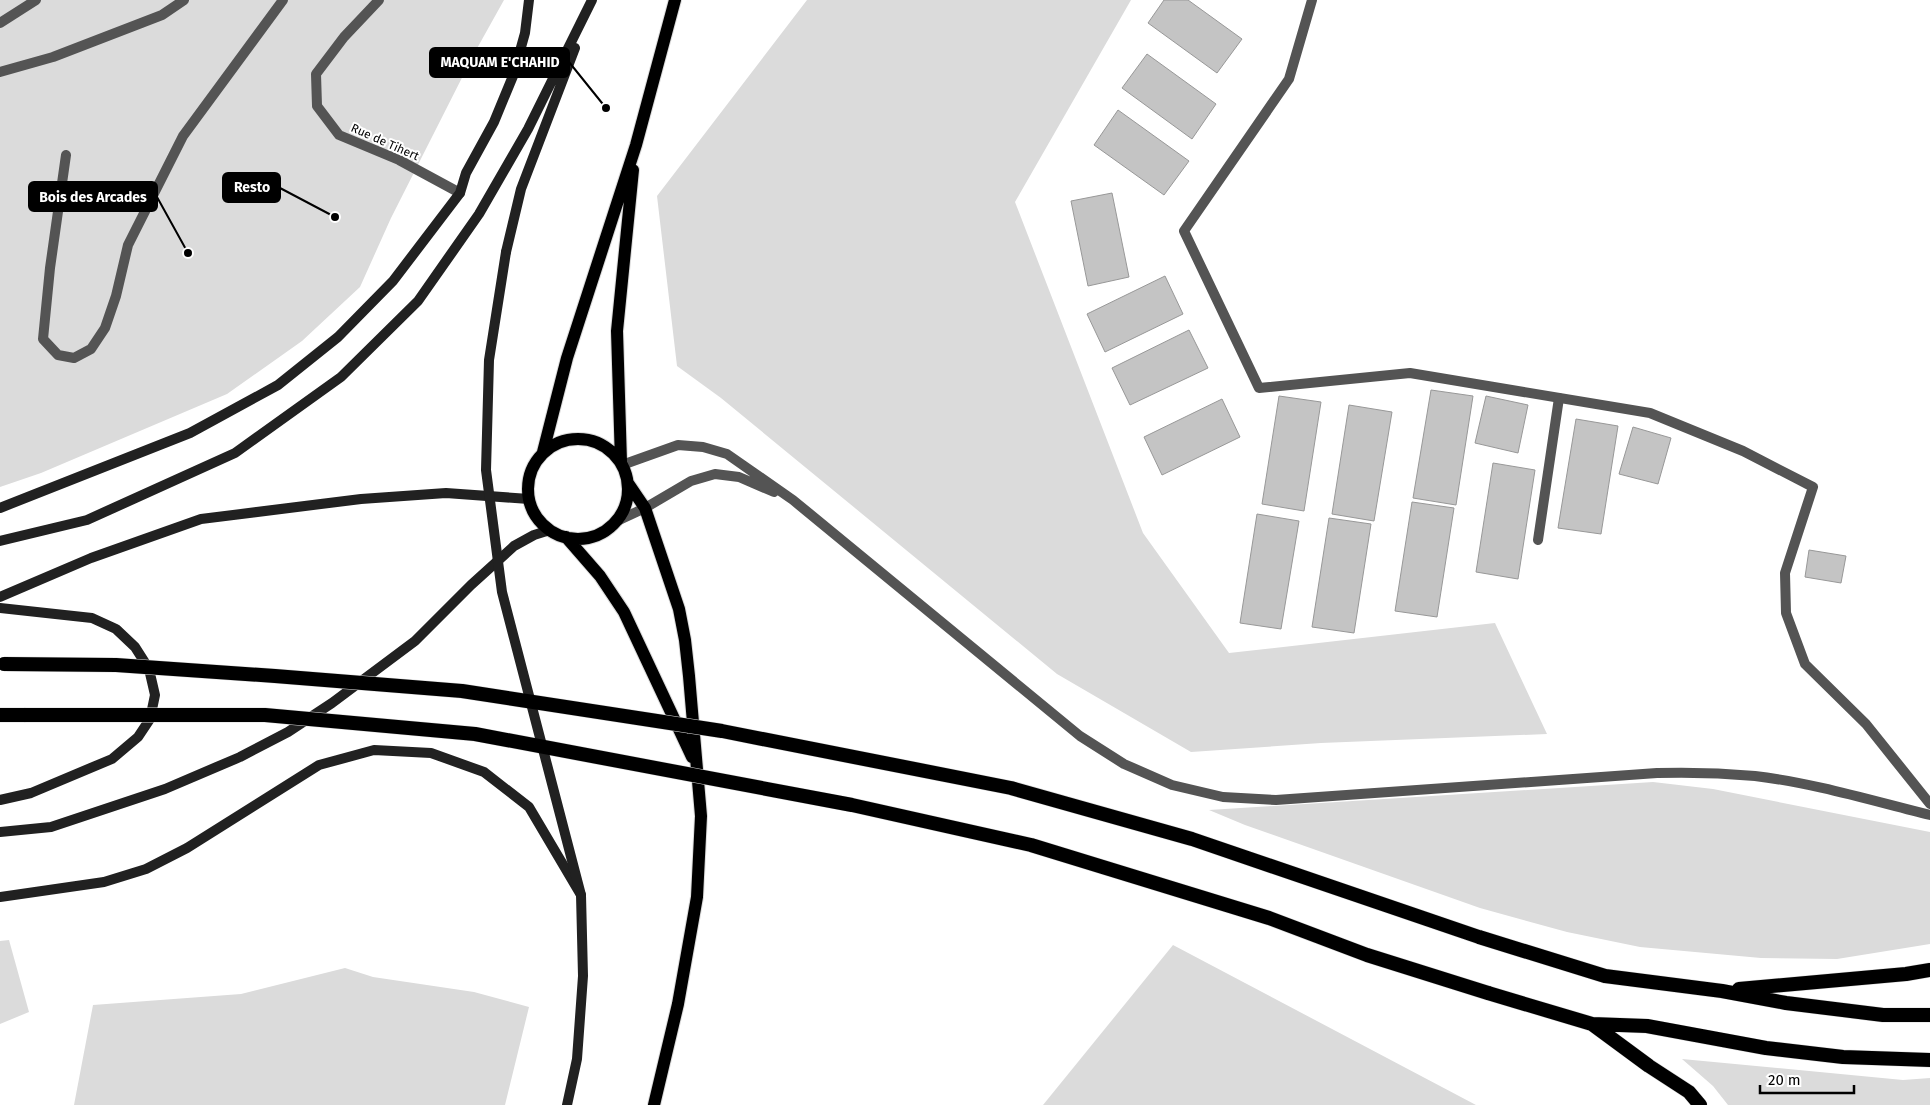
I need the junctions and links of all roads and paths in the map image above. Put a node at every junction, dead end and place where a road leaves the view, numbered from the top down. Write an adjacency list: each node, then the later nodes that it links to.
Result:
1 (36, 0): 9 (street)
2 (184, 0): 10 (street)
3 (283, 0): 12 (street)
4 (379, 0): 13 (street, Rue de Tihert)
5 (529, 0): 13 (main road)
6 (592, 0): 26 (main road); 36 (main road, bridge)
7 (674, 0): 11 (main road)
8 (1312, 0): 14 (street)
9 (0, 23)
10 (0, 72)
11 (636, 145): 15 (main road); 16 (main road)
12 (66, 155)
13 (460, 193): 20 (main road)
14 (1559, 398): 25 (street); 33 (street)
15 (543, 452): 16 (main road); 18 (main road)
16 (622, 463): 17 (main road); 19 (street)
17 (628, 483): 21 (main road); 22 (main road)
18 (529, 499): 23 (main road); 27 (main road)
19 (793, 500): 21 (street); 34 (street)
20 (0, 508)
21 (645, 508): 22 (street); 31 (main road)
22 (617, 520): 24 (main road)
23 (550, 530): 24 (main road); 35 (main road)
24 (566, 537): 31 (main road)
25 (1538, 540)
26 (0, 541)
27 (0, 597)
28 (0, 608): 32 (main road)
29 (2, 664): 39 (highway, bridge)
30 (0, 715): 41 (highway, bridge)
31 (696, 763): 44 (main road)
32 (0, 800)
33 (1930, 804)
34 (1930, 815)
35 (0, 832)
36 (581, 894): 37 (main road, bridge); 43 (main road)
37 (0, 896)
38 (1930, 970): 39 (highway)
39 (1722, 991): 40 (highway)
40 (1930, 1015)
41 (1592, 1024): 42 (highway); 45 (highway)
42 (1930, 1060)
43 (567, 1105)
44 (654, 1105)
45 (1700, 1105)

